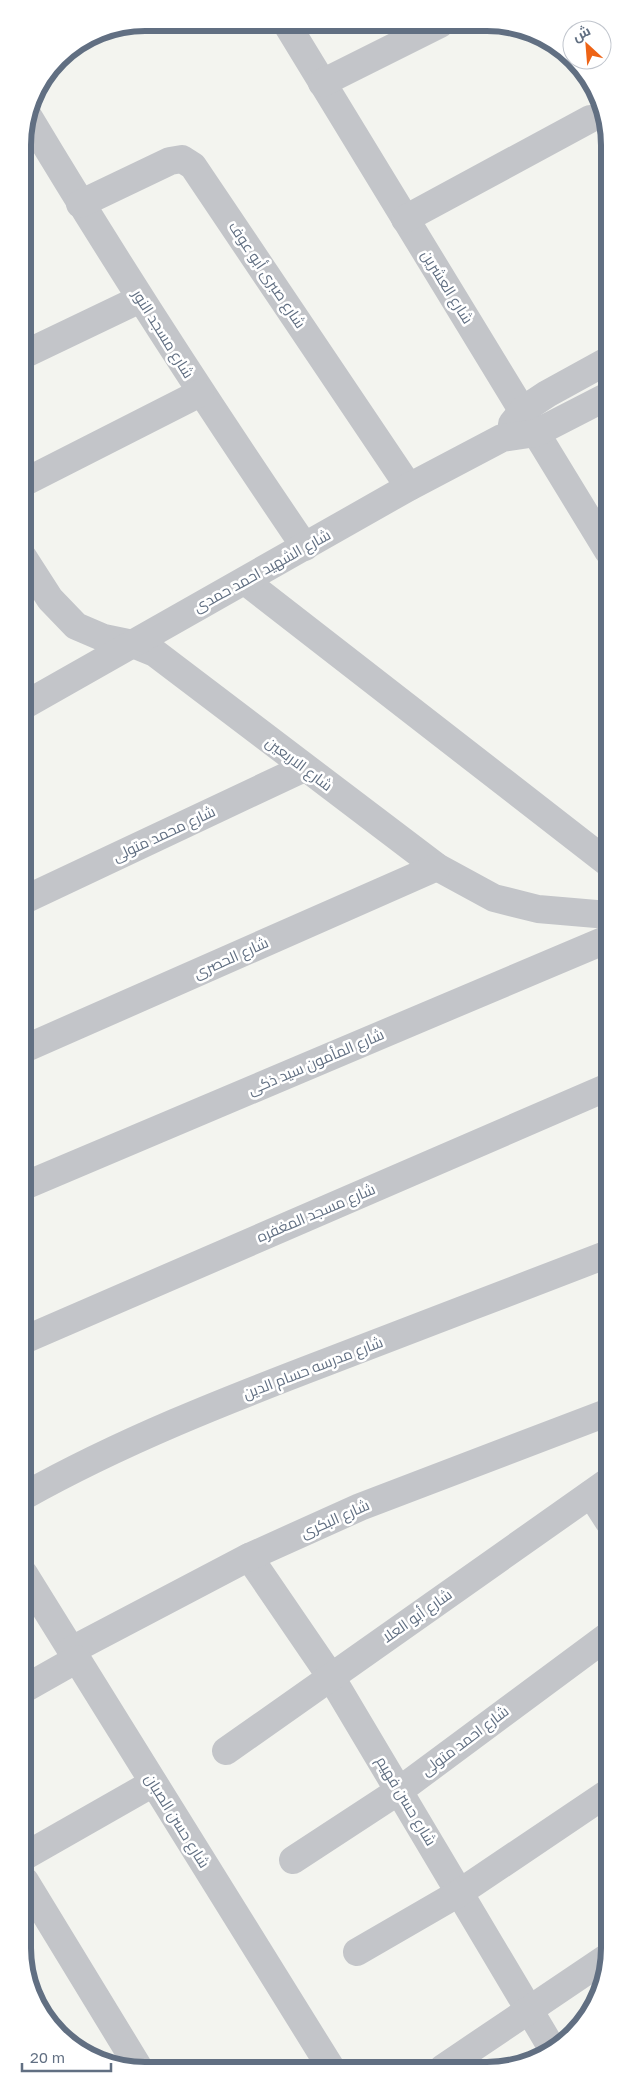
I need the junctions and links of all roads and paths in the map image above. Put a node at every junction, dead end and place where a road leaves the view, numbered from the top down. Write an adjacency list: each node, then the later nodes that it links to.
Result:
1 (291, 31): 3 (street, شارع العشرين)
2 (426, 31): 3 (street)
3 (322, 83): 7 (street, شارع العشرين)
4 (590, 119): 7 (street)
5 (33, 148): 6 (street, شارع مسجد النور)
6 (80, 204): 8 (street, شارع مسجد النور); 17 (street, شارع صبرى أبو عوف)
7 (405, 219): 13 (street, شارع العشرين)
8 (140, 299): 9 (street); 11 (street, شارع مسجد النور)
9 (31, 351)
10 (601, 365): 13 (street, شارع الشهيد احمد حمدى)
11 (200, 393): 16 (street); 19 (street, شارع مسجد النور)
12 (601, 400): 14 (street, شارع الشهيد احمد حمدى)
13 (522, 410): 14 (street, شارع العشرين); 15 (street, شارع الشهيد احمد حمدى)
14 (536, 433): 15 (street, شارع الشهيد احمد حمدى); 18 (street, شارع العشرين)
15 (502, 438): 17 (street, شارع الشهيد احمد حمدى)
16 (31, 478)
17 (409, 487): 19 (street, شارع الشهيد احمد حمدى)
18 (601, 539)
19 (305, 547): 21 (street, شارع الشهيد احمد حمدى)
20 (31, 569): 22 (street, شارع الاربعين)
21 (245, 581): 22 (street, شارع الشهيد احمد حمدى); 25 (street)
22 (133, 644): 23 (street, شارع الشهيد احمد حمدى); 24 (street, شارع الاربعين)
23 (31, 701)
24 (304, 768): 26 (street, شارع الاربعين); 27 (street, شارع محمد متولى)
25 (601, 858)
26 (437, 867): 28 (street, شارع الاربعين); 30 (street, شارع الحصرى)
27 (31, 897)
28 (601, 914)
29 (601, 942): 32 (street, شارع المأمون سيد ذكى)
30 (31, 1046)
31 (601, 1090): 34 (street, شارع مسجد المغفره)
32 (31, 1183)
33 (601, 1257): 37 (street, شارع مدرسه حسام الدين)
34 (31, 1337)
35 (601, 1415): 38 (street, شارع البكرى)
36 (600, 1488): 42 (street, شارع أبو العلا)
37 (31, 1492)
38 (249, 1557): 41 (street, شارع البكرى); 42 (street, شارع حسن فهيم)
39 (31, 1585): 41 (street, شارع حسن الصبان)
40 (601, 1641): 46 (street, شارع احمد متولى)
41 (74, 1655): 43 (street, شارع البكرى); 45 (street, شارع حسن الصبان)
42 (331, 1677): 44 (street, شارع أبو العلا); 46 (street, شارع حسن فهيم)
43 (31, 1684)
44 (226, 1751)
45 (153, 1783): 48 (street); 57 (street, شارع حسن الصبان)
46 (400, 1790): 49 (street, شارع احمد متولى); 51 (street, شارع حسن فهيم)
47 (601, 1797): 51 (street)
48 (31, 1853)
49 (293, 1860)
50 (31, 1891): 56 (street)
51 (459, 1893): 52 (street); 54 (street, شارع حسن فهيم)
52 (357, 1952)
53 (600, 1962): 54 (street)
54 (529, 2010): 55 (street, شارع حسن فهيم); 58 (street)
55 (549, 2043)
56 (135, 2061)
57 (327, 2062)
58 (452, 2062)

